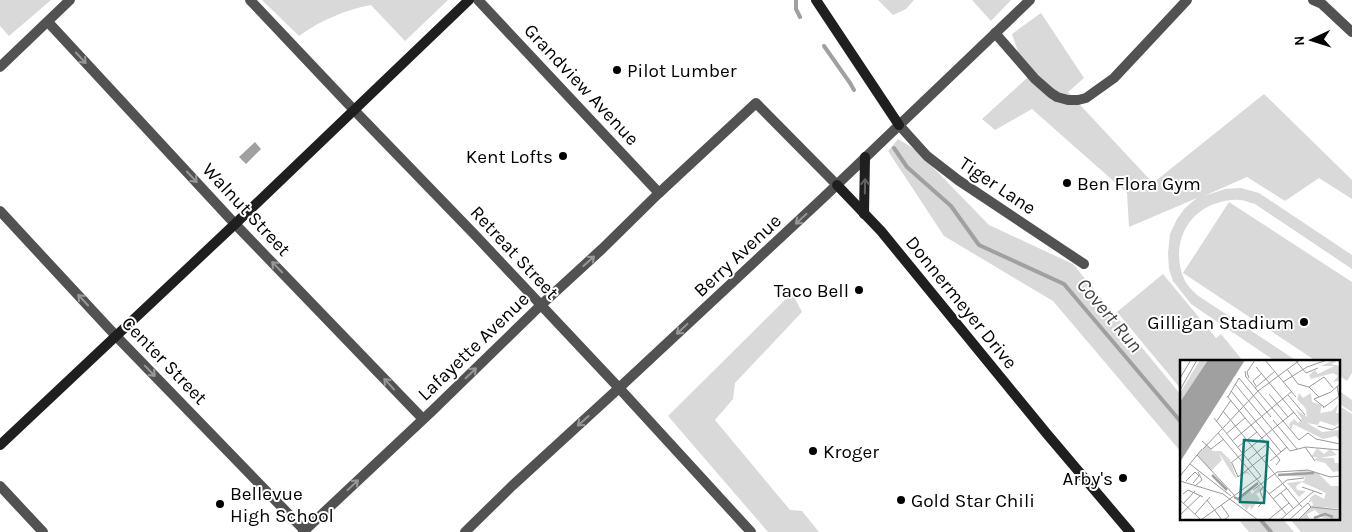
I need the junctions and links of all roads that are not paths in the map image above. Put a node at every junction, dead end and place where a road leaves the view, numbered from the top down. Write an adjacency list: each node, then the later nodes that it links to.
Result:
1 (70, 0): 9 (street)
2 (250, 0): 14 (street, Retreat Street)
3 (469, 0): 14 (street)
4 (478, 0): 18 (street, Grandview Avenue)
5 (816, 0): 15 (street)
6 (1030, 0): 11 (street, Berry Avenue)
7 (1187, 0): 11 (street)
8 (1313, 0): 10 (street)
9 (48, 22): 12 (street); 21 (street, Walnut Street, one-way to 21)
10 (1352, 32)
11 (994, 33): 15 (street, Berry Avenue)
12 (0, 67)
13 (756, 103): 17 (street, Donnermeyer Drive); 18 (street, Lafayette Avenue)
14 (354, 110): 21 (street); 23 (street, Retreat Street)
15 (899, 125): 16 (street, Berry Avenue); 22 (street, Tiger Lane)
16 (865, 157): 17 (street, Berry Avenue); 20 (street, one-way to 16)
17 (836, 185): 20 (street, Donnermeyer Drive); 25 (street, Berry Avenue, one-way to 25)
18 (659, 193): 23 (street, Lafayette Avenue, one-way to 18)
19 (0, 211): 24 (street, Center Street, one-way to 19)
20 (864, 214): 33 (street, Donnermeyer Drive)
21 (235, 224): 24 (street); 26 (street, Walnut Street, one-way to 21)
22 (1084, 264)
23 (541, 305): 25 (street, Retreat Street); 26 (street, Lafayette Avenue, one-way to 23)
24 (116, 336): 27 (street); 30 (street, Center Street, one-way to 30)
25 (619, 388): 31 (street, Berry Avenue, one-way to 31); 32 (street, Retreat Street)
26 (423, 420): 30 (street, Lafayette Avenue, one-way to 26)
27 (0, 445)
28 (0, 486): 29 (street)
29 (43, 532)
30 (305, 532)
31 (465, 532)
32 (750, 532)
33 (1130, 532)

